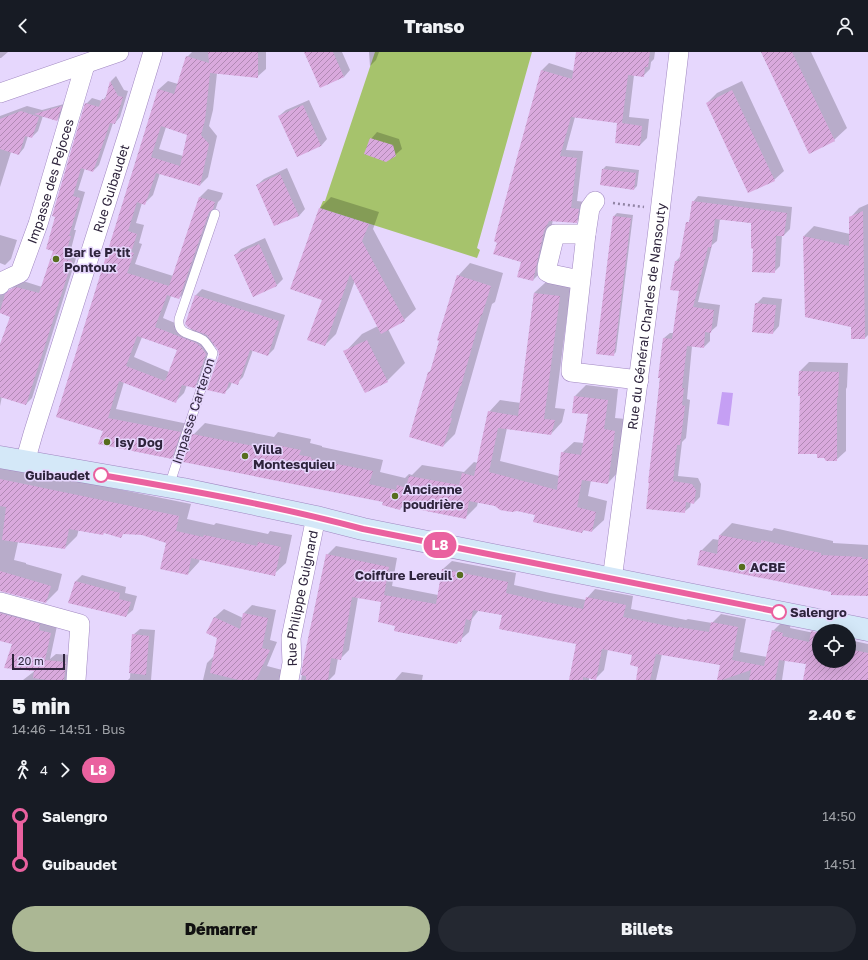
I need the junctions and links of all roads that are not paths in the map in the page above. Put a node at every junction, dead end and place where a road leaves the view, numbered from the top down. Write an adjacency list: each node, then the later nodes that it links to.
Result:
1 (119, 52): 4 (street)
2 (153, 52): 13 (street, Rue Guibaudet)
3 (679, 52): 11 (street, Rue du Général Charles de Nansouty)
4 (85, 65): 5 (street); 10 (street, Impasse des Pejoces)
5 (0, 94)
6 (595, 200): 8 (street)
7 (215, 214): 14 (lane, Impasse Carteron)
8 (586, 234): 9 (street); 9 (street)
9 (580, 280): 11 (street)
10 (0, 285)
11 (638, 380): 16 (street, Rue du Général Charles de Nansouty)
12 (0, 457): 13 (main road)
13 (25, 462): 14 (main road)
14 (169, 486): 15 (main road)
15 (316, 517): 16 (main road); 20 (street, Rue Philippe Guignard)
16 (612, 580): 18 (main road)
17 (0, 602): 19 (street)
18 (868, 630)
19 (76, 680)
20 (289, 680)

